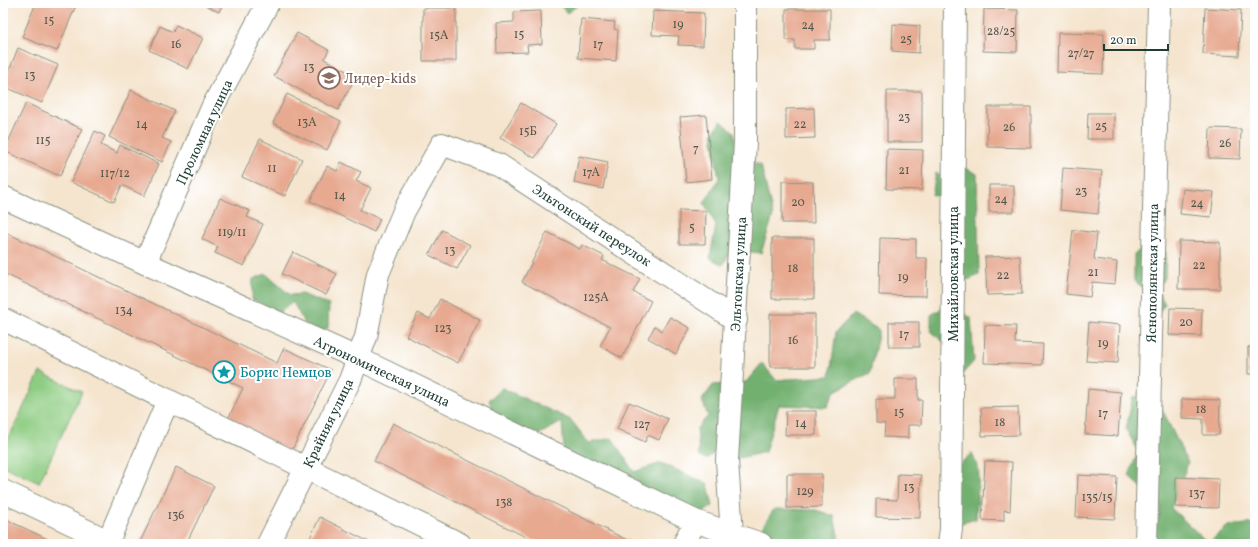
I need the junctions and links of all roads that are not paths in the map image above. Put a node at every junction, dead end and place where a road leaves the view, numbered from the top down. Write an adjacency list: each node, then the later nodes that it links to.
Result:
1 (268, 3): 7 (street, Проломная улица)
2 (745, 3): 9 (street, Эльтонская улица)
3 (955, 3): 21 (street, Михайловская улица)
4 (1159, 3): 22 (street, Яснополянская улица)
5 (442, 144): 9 (street, Эльтонский переулок); 10 (street, Крайняя улица)
6 (3, 197): 7 (street, Агрономическая улица)
7 (145, 263): 10 (street, Агрономическая улица)
8 (3, 319): 11 (street)
9 (736, 320): 15 (street, Эльтонская улица)
10 (357, 358): 12 (street, Крайняя улица); 14 (street, Агрономическая улица)
11 (168, 400): 12 (street); 16 (street)
12 (307, 468): 17 (street, Крайняя улица); 18 (street)
13 (3, 491): 16 (street)
14 (695, 520): 15 (street, Агрономическая улица); 19 (street)
15 (734, 539): 20 (street, Агрономическая улица)
16 (107, 543)
17 (268, 544)
18 (460, 544)
19 (684, 544)
20 (761, 544)
21 (949, 544)
22 (1146, 544)

